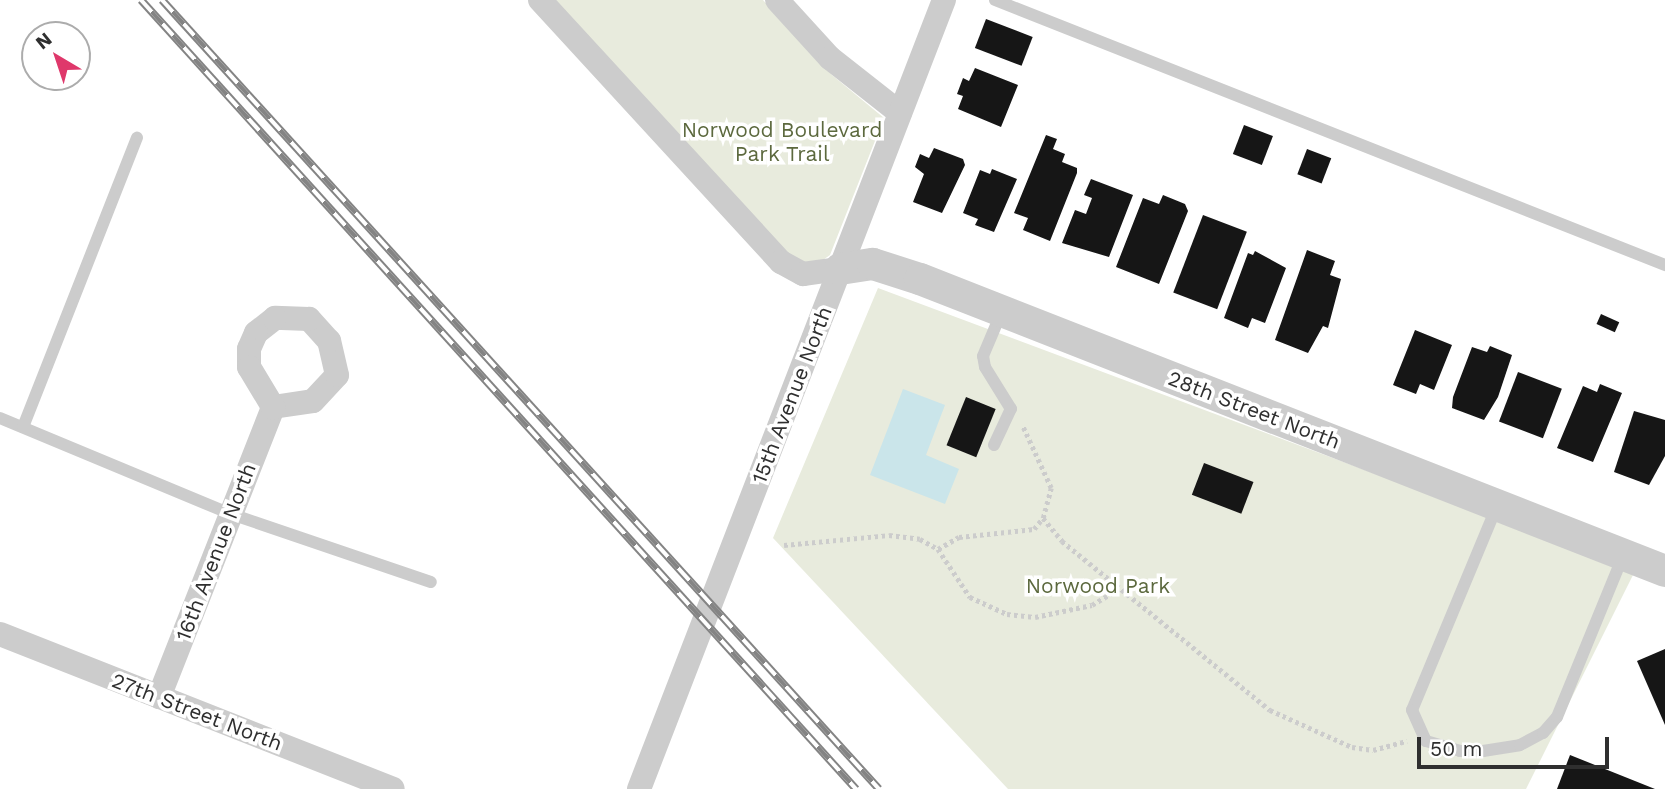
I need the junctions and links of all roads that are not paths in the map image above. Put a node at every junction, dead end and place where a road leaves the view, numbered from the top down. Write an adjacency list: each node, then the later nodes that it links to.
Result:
1 (540, 0): 8 (street)
2 (777, 0): 5 (street)
3 (944, 0): 5 (street, 15th Avenue North)
4 (995, 0): 7 (lane)
5 (900, 113): 8 (street, 15th Avenue North)
6 (137, 138): 12 (lane)
7 (1665, 265)
8 (840, 269): 9 (street, 28th Street North); 23 (street, 15th Avenue North)
9 (1002, 311): 13 (lane); 14 (street, 28th Street North)
10 (273, 407): 15 (street, 16th Avenue North)
11 (0, 418): 12 (lane)
12 (23, 427): 15 (lane)
13 (993, 445)
14 (1497, 506): 16 (street, 28th Street North); 16 (lane)
15 (232, 514): 18 (lane); 20 (street, 16th Avenue North)
16 (1623, 555): 17 (street, 28th Street North)
17 (1665, 571)
18 (431, 582)
19 (0, 634): 20 (street, 27th Street North)
20 (159, 697): 21 (street, 27th Street North)
21 (362, 783): 22 (street, 27th Street North)
22 (393, 789)
23 (639, 789)

